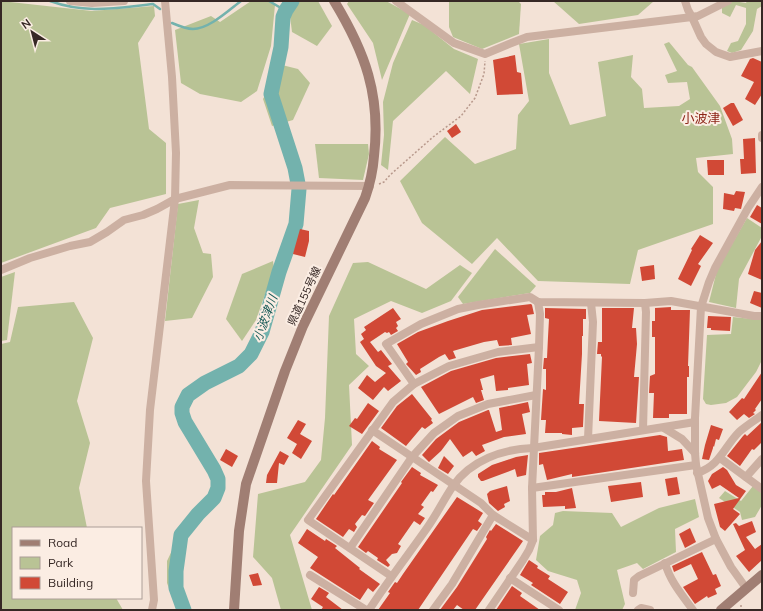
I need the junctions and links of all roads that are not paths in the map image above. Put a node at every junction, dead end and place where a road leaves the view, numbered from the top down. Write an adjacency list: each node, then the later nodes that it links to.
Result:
1 (70, 1): 2 (street)
2 (124, 1)
3 (165, 1): 12 (street)
4 (334, 1): 10 (main road, 県道155号線)
5 (396, 1): 8 (street)
6 (685, 1): 8 (street)
7 (728, 1): 8 (street)
8 (692, 17): 9 (street)
9 (762, 51)
10 (370, 186): 12 (street); 50 (main road, 県道155号線)
11 (762, 187): 17 (street)
12 (175, 199): 13 (street); 49 (street)
13 (1, 270)
14 (538, 302): 15 (street); 19 (street); 20 (street)
15 (591, 303): 16 (street); 27 (street)
16 (645, 303): 17 (street); 26 (street)
17 (701, 307): 18 (street); 23 (street)
18 (762, 316)
19 (539, 347): 20 (street); 21 (street)
20 (414, 384): 25 (street)
21 (536, 395): 28 (street); 30 (street)
22 (762, 415): 31 (street)
23 (695, 422): 24 (street); 29 (street)
24 (664, 428): 26 (street); 29 (street)
25 (372, 430): 30 (street); 41 (street)
26 (643, 430): 27 (street)
27 (588, 439): 28 (street)
28 (534, 448): 35 (street); 36 (street)
29 (695, 453): 33 (street)
30 (412, 457): 35 (street); 41 (street)
31 (720, 458): 33 (street); 34 (street)
32 (762, 459): 34 (street)
33 (696, 469): 36 (street); 39 (street)
34 (746, 477): 37 (street)
35 (454, 485): 38 (street); 45 (street)
36 (532, 488): 40 (street)
37 (762, 489)
38 (494, 515): 40 (street); 52 (street)
39 (716, 539): 42 (street); 47 (street)
40 (533, 540): 46 (street)
41 (350, 548): 45 (street)
42 (665, 563): 48 (street); 57 (street)
43 (310, 575): 51 (street)
44 (762, 575): 47 (main road)
45 (391, 576): 51 (street)
46 (510, 578): 53 (street); 54 (street)
47 (746, 588): 58 (main road)
48 (633, 593)
49 (152, 610)
50 (234, 610)
51 (368, 610)
52 (433, 610)
53 (489, 610)
54 (559, 610)
55 (638, 610): 56 (street)
56 (650, 610)
57 (693, 610)
58 (721, 610)

